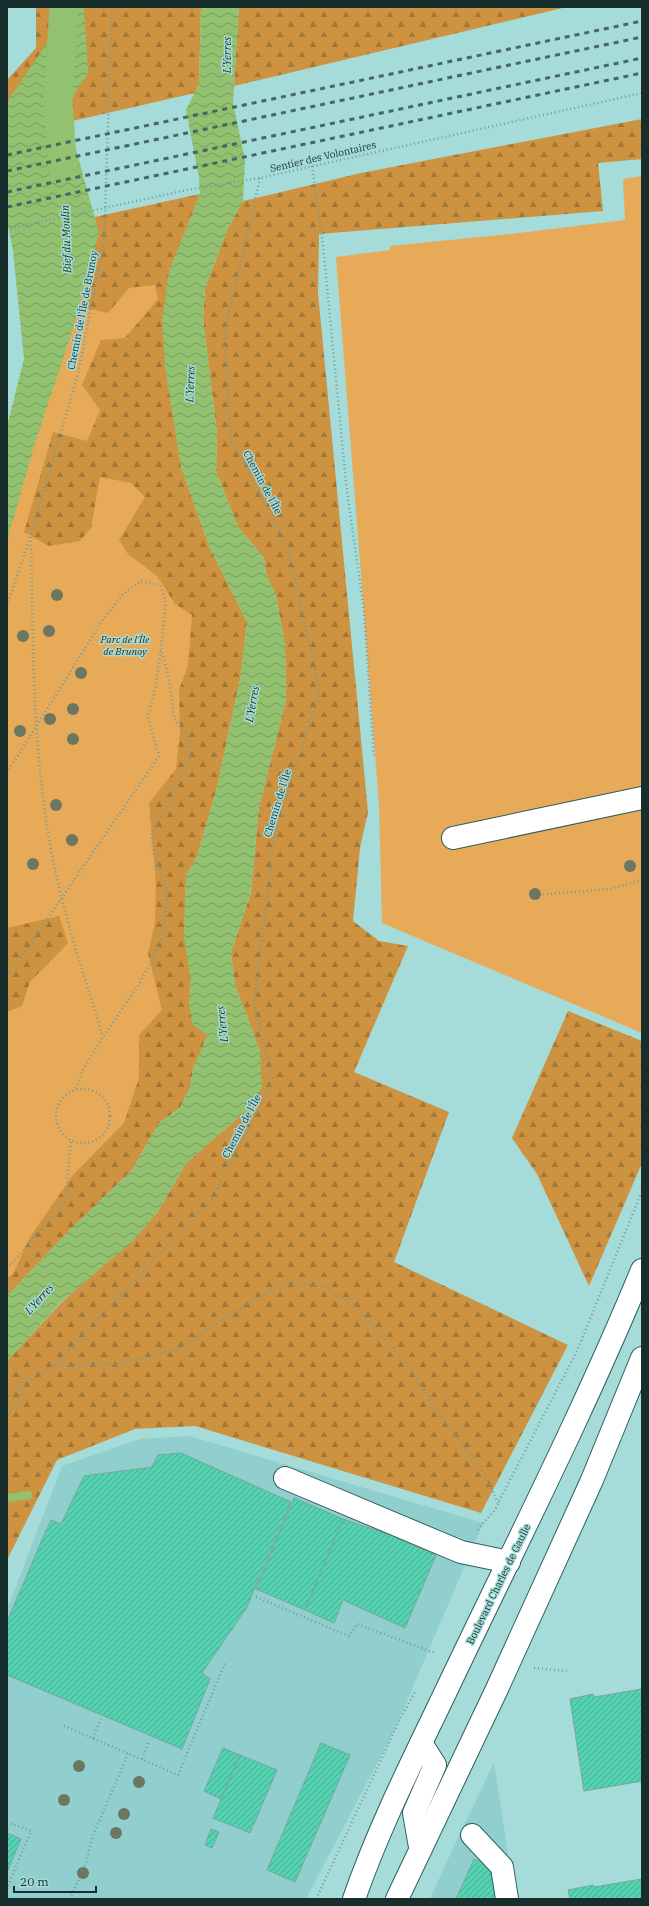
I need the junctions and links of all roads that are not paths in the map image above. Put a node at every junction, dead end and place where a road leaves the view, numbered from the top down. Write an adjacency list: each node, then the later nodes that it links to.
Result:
1 (642, 798): 2 (main road)
2 (453, 838)
3 (642, 1270): 6 (main road, Boulevard Charles de Gaulle)
4 (642, 1358): 9 (main road)
5 (285, 1478): 6 (main road)
6 (508, 1562): 7 (main road, Boulevard Charles de Gaulle)
7 (422, 1743): 9 (main road); 10 (main road, Boulevard Charles de Gaulle)
8 (472, 1835): 12 (main road)
9 (420, 1847): 11 (main road)
10 (354, 1899)
11 (397, 1899)
12 (507, 1899)

